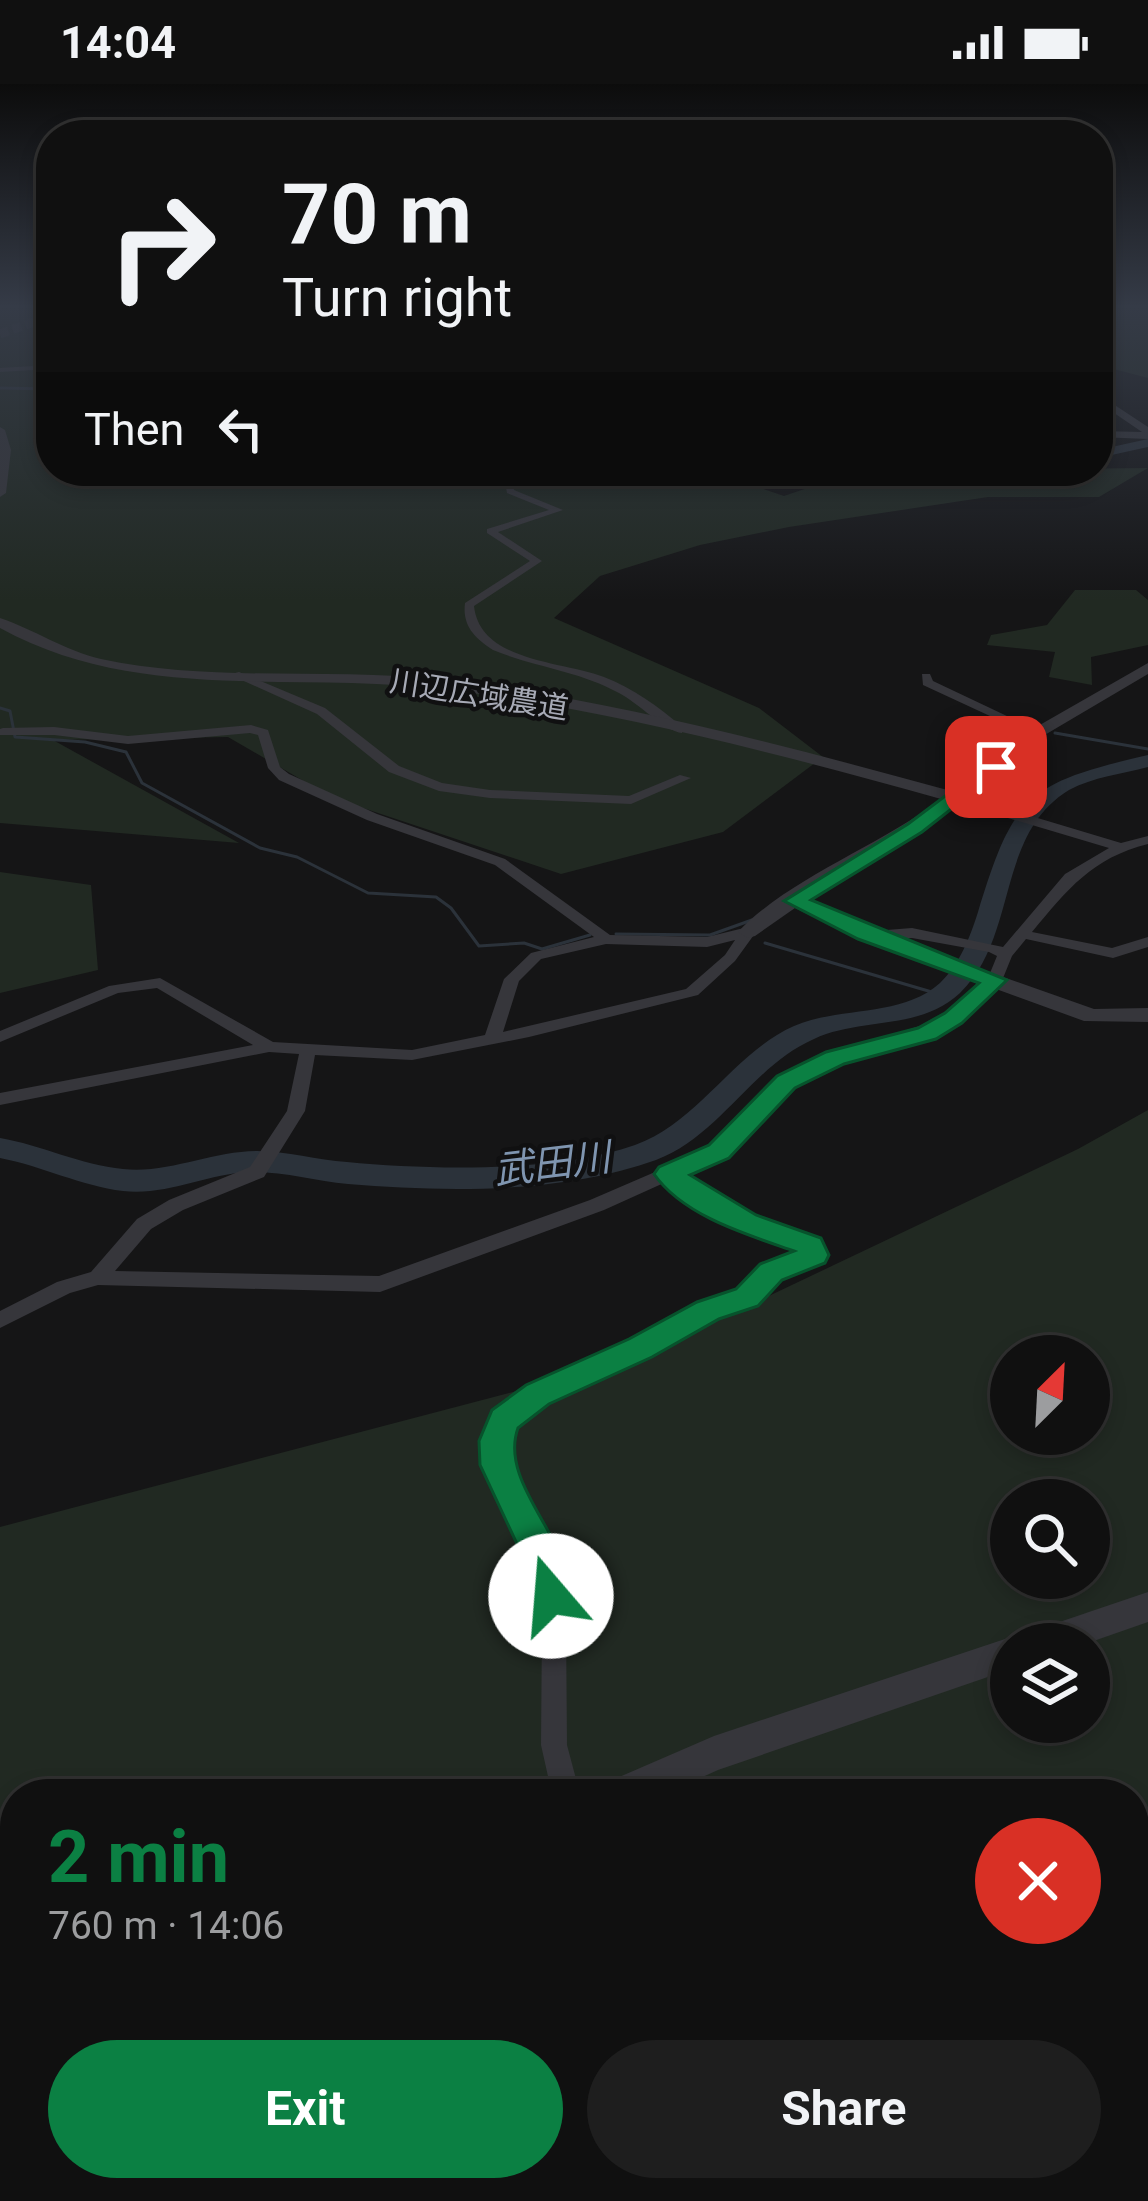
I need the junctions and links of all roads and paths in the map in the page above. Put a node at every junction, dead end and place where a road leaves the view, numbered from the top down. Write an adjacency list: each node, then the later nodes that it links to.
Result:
1 (1113, 408): 3 (street)
2 (0, 430): 6 (street)
3 (1148, 434): 4 (street)
4 (1113, 435)
5 (509, 486): 11 (street)
6 (0, 493)
7 (0, 622): 9 (street, 川辺広域農道)
8 (1148, 668): 13 (street)
9 (239, 674): 11 (street, 川辺広域農道); 14 (street)
10 (926, 676): 13 (street)
11 (678, 730): 15 (street, 川辺広域農道)
12 (3, 732): 23 (street)
13 (1037, 734): 15 (street)
14 (685, 778)
15 (956, 798): 17 (street); 19 (street)
16 (1148, 840): 17 (street)
17 (1120, 847): 18 (street); 22 (street)
18 (1148, 852)
19 (795, 901): 20 (street); 21 (street)
20 (748, 932): 23 (street); 29 (street)
21 (866, 934): 25 (street); 26 (street)
22 (1022, 934): 24 (street); 25 (street)
23 (606, 939): 29 (street)
24 (1148, 942)
25 (1000, 951): 26 (street)
26 (989, 978): 27 (street); 33 (street)
27 (1148, 1015)
28 (0, 1037): 30 (street)
29 (492, 1039): 31 (street)
30 (269, 1047): 31 (street); 32 (street)
31 (308, 1049): 34 (street)
32 (0, 1099)
33 (668, 1174): 34 (street); 39 (street)
34 (98, 1278): 35 (street)
35 (0, 1320)
36 (1148, 1607): 37 (street)
37 (1101, 1623)
38 (990, 1660): 40 (street)
39 (562, 1779)
40 (657, 1779)

